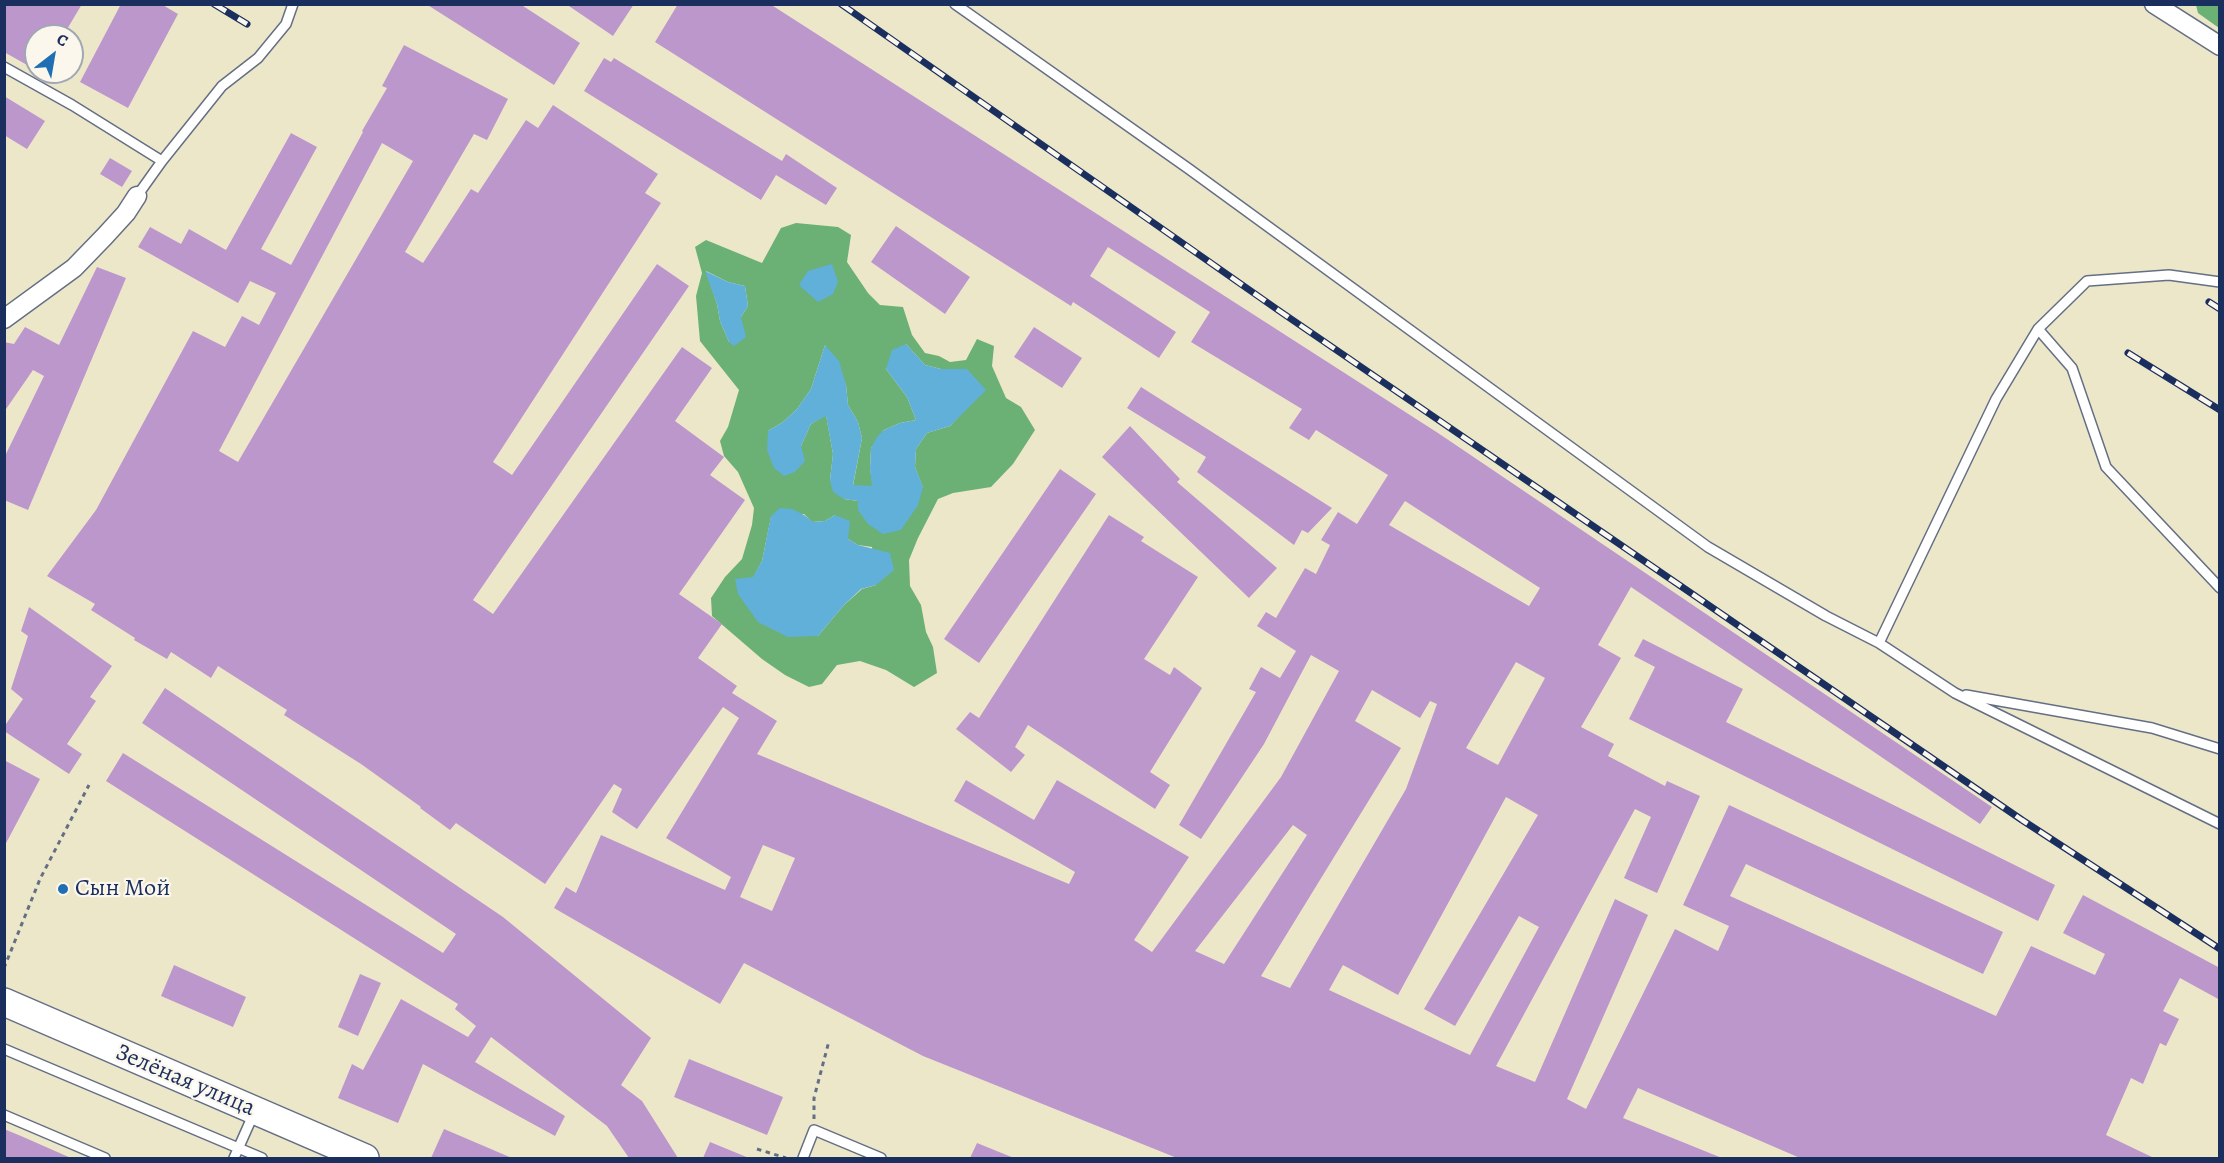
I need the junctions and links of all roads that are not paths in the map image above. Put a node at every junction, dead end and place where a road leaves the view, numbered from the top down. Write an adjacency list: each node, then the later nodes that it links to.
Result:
1 (293, 4): 6 (lane)
2 (955, 4): 12 (lane)
3 (2154, 4): 4 (street)
4 (2220, 46)
5 (4, 67): 6 (lane)
6 (162, 161): 7 (lane)
7 (137, 196): 9 (street)
8 (2220, 282): 10 (lane)
9 (4, 319)
10 (2038, 329): 11 (lane); 12 (lane)
11 (2220, 588)
12 (1879, 643): 13 (lane)
13 (1955, 693): 14 (lane); 15 (lane)
14 (2220, 749)
15 (2220, 824)
16 (4, 1002): 18 (main road, Зелёная улица)
17 (4, 1049): 20 (lane)
18 (255, 1111): 20 (lane); 24 (main road, Зелёная улица)
19 (4, 1115): 21 (lane)
20 (238, 1148): 22 (lane); 23 (lane)
21 (105, 1158)
22 (234, 1158)
23 (262, 1158)
24 (365, 1158)
25 (803, 1158): 26 (lane)
26 (881, 1158)

